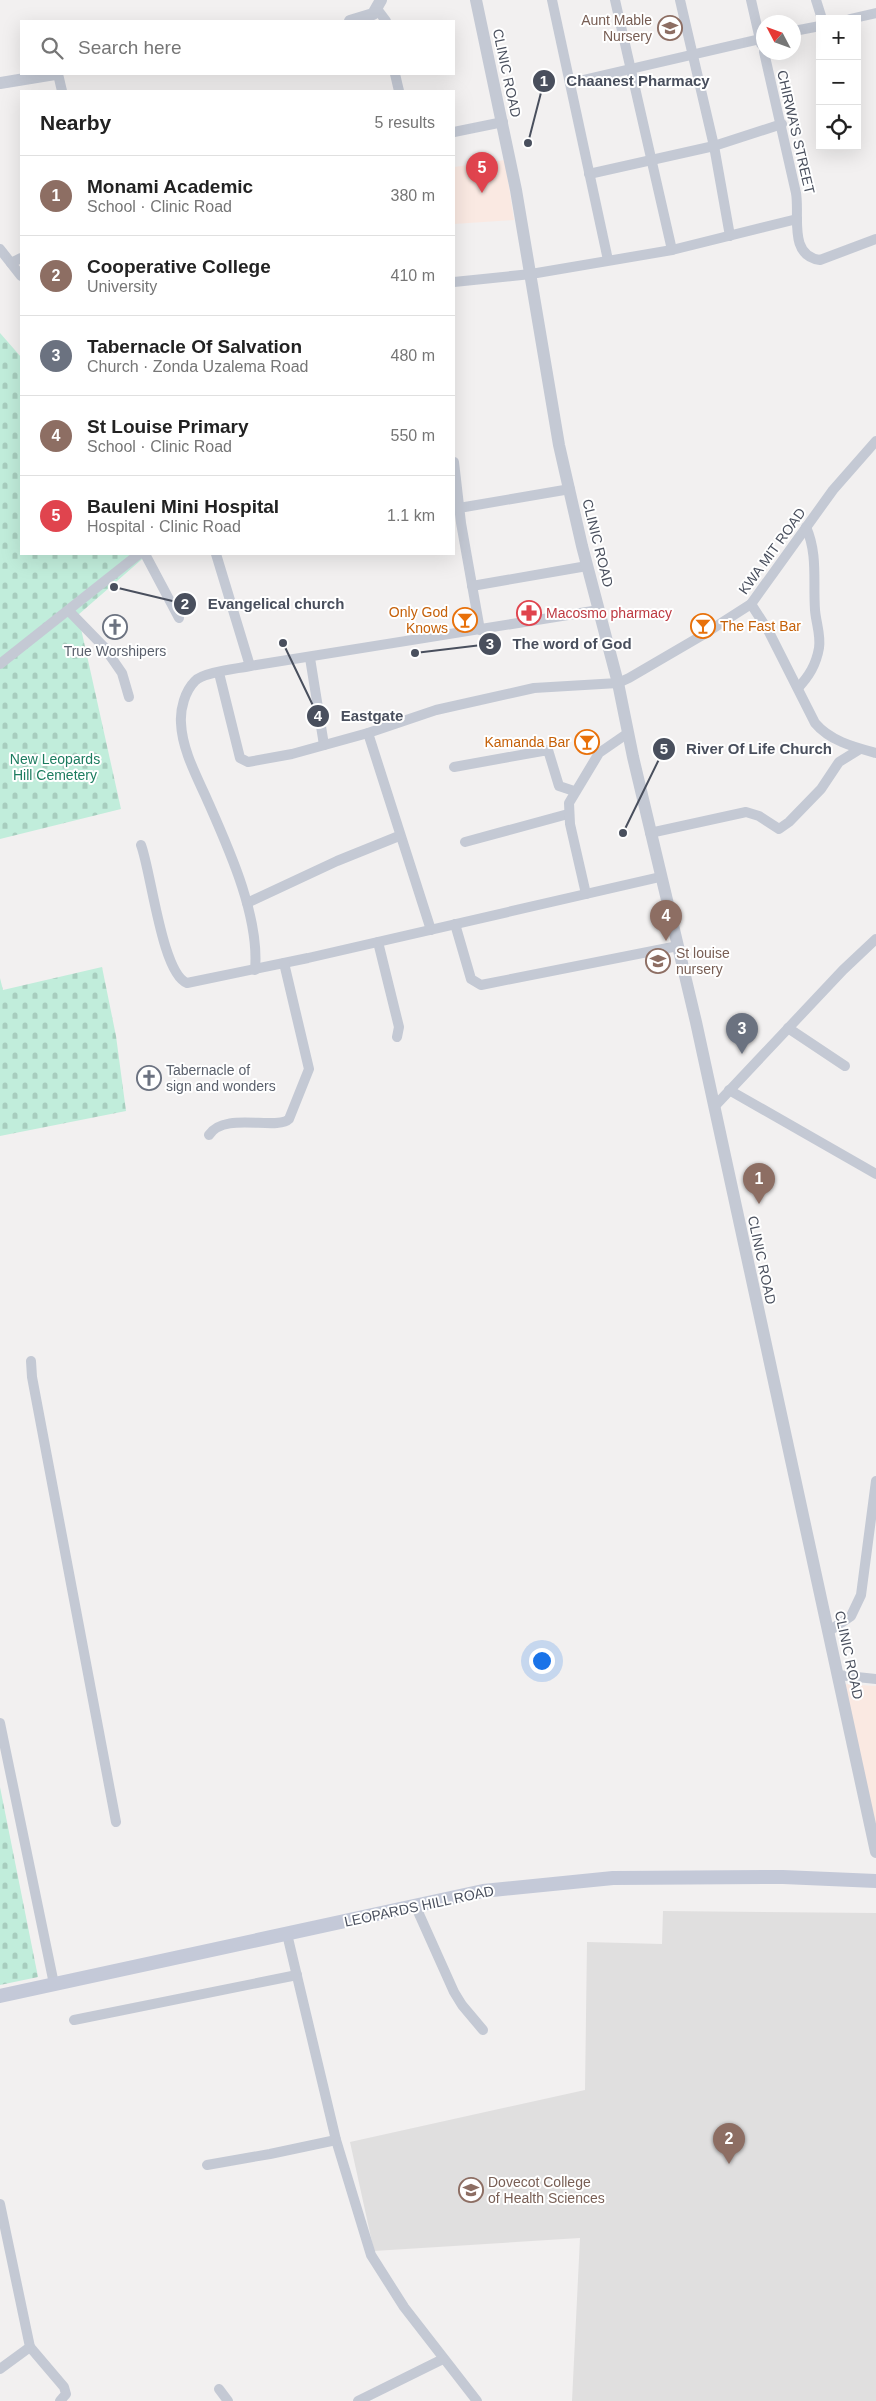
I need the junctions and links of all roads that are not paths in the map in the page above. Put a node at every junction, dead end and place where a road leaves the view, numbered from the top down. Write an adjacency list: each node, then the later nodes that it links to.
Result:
1 (476, 0): 27 (street, CLINIC ROAD)
2 (552, 0): 24 (street)
3 (615, 0): 19 (street)
4 (680, 0): 17 (street)
5 (751, 0): 11 (street, CHIRWA’S STREET)
6 (816, 0): 9 (street)
7 (379, 4): 12 (street); 13 (street)
8 (876, 13): 10 (street)
9 (821, 15)
10 (861, 16)
11 (756, 17)
12 (353, 20)
13 (386, 20)
14 (816, 27): 15 (street)
15 (801, 30)
16 (756, 40): 17 (street)
17 (692, 56): 19 (street); 30 (street)
18 (766, 60): 28 (street, CHIRWA’S STREET)
19 (630, 69): 24 (street); 31 (street)
20 (51, 75): 23 (street)
21 (57, 75): 25 (street)
22 (396, 75): 26 (street)
23 (0, 83)
24 (570, 83): 32 (street)
25 (62, 90)
26 (399, 90)
27 (503, 122): 29 (street); 41 (street, CLINIC ROAD)
28 (782, 124): 30 (street); 33 (street, CHIRWA’S STREET)
29 (455, 132)
30 (714, 146): 31 (street); 34 (street)
31 (652, 160): 32 (street); 37 (street)
32 (589, 174): 39 (street)
33 (797, 219): 34 (street); 35 (street, CHIRWA’S STREET)
34 (730, 236): 37 (street)
35 (876, 239)
36 (0, 249): 40 (street)
37 (672, 250): 39 (street)
38 (20, 258): 40 (street)
39 (608, 260): 41 (street)
40 (11, 263): 42 (street)
41 (531, 274): 43 (street); 46 (street, CLINIC ROAD)
42 (20, 275)
43 (455, 282)
44 (876, 441): 49 (street, KWA MIT ROAD)
45 (455, 471): 47 (street)
46 (570, 489): 47 (street); 53 (street, CLINIC ROAD)
47 (459, 508): 48 (street)
48 (457, 523): 54 (street)
49 (806, 527): 55 (street, KWA MIT ROAD); 65 (street)
50 (138, 555): 57 (street)
51 (146, 555): 58 (street)
52 (216, 555): 62 (street)
53 (587, 566): 54 (street); 56 (street, CLINIC ROAD)
54 (472, 586): 59 (street)
55 (751, 604): 64 (street, KWA MIT ROAD); 65 (street)
56 (599, 610): 59 (street); 64 (street, CLINIC ROAD)
57 (69, 611): 61 (street); 66 (street)
58 (179, 618)
59 (480, 630): 60 (street)
60 (310, 658): 62 (street); 69 (street)
61 (0, 664)
62 (250, 666): 63 (street)
63 (219, 673): 69 (street); 81 (street)
64 (618, 683): 67 (street, CLINIC ROAD); 68 (street)
65 (798, 688): 70 (street)
66 (129, 697)
67 (628, 733): 73 (street); 75 (street, CLINIC ROAD)
68 (368, 734): 69 (street); 76 (street)
69 (324, 745)
70 (860, 749): 71 (street); 75 (street)
71 (876, 753)
72 (454, 767): 73 (street)
73 (574, 791): 74 (street)
74 (568, 814): 77 (street); 80 (street)
75 (650, 833): 79 (street, CLINIC ROAD)
76 (399, 836): 81 (street); 83 (street)
77 (465, 842)
78 (141, 845): 88 (street)
79 (660, 877): 80 (street); 86 (street, CLINIC ROAD)
80 (586, 894): 82 (street)
81 (247, 903): 88 (street)
82 (455, 924): 83 (street); 86 (street)
83 (431, 930): 85 (street)
84 (876, 939): 89 (street)
85 (378, 942): 87 (street); 90 (street)
86 (678, 946): 93 (street, CLINIC ROAD)
87 (284, 963): 88 (street); 94 (street)
88 (255, 970)
89 (788, 1028): 91 (street); 92 (street)
90 (397, 1038)
91 (845, 1066)
92 (729, 1090): 93 (street); 95 (street)
93 (714, 1107): 98 (street, CLINIC ROAD)
94 (209, 1135)
95 (876, 1174)
96 (31, 1361): 102 (street)
97 (876, 1481): 98 (street)
98 (829, 1630): 99 (street, CLINIC ROAD)
99 (838, 1675): 100 (street); 103 (street, CLINIC ROAD)
100 (876, 1679)
101 (0, 1723): 108 (street)
102 (116, 1822)
103 (876, 1852)
104 (876, 1881): 105 (main road, LEOPARDS HILL ROAD)
105 (416, 1905): 106 (main road, LEOPARDS HILL ROAD); 111 (street)
106 (288, 1934): 107 (street); 108 (main road, LEOPARDS HILL ROAD)
107 (297, 1975): 110 (street); 112 (street)
108 (54, 1984): 109 (main road, LEOPARDS HILL ROAD)
109 (0, 1996)
110 (74, 2020)
111 (483, 2030)
112 (336, 2140): 113 (street); 117 (street)
113 (207, 2165)
114 (0, 2204): 115 (street)
115 (4, 2241): 116 (street)
116 (30, 2346): 118 (street); 120 (street)
117 (443, 2359): 122 (street); 123 (street)
118 (0, 2368)
119 (219, 2389): 121 (street)
120 (60, 2401)
121 (228, 2401)
122 (358, 2401)
123 (477, 2401)

